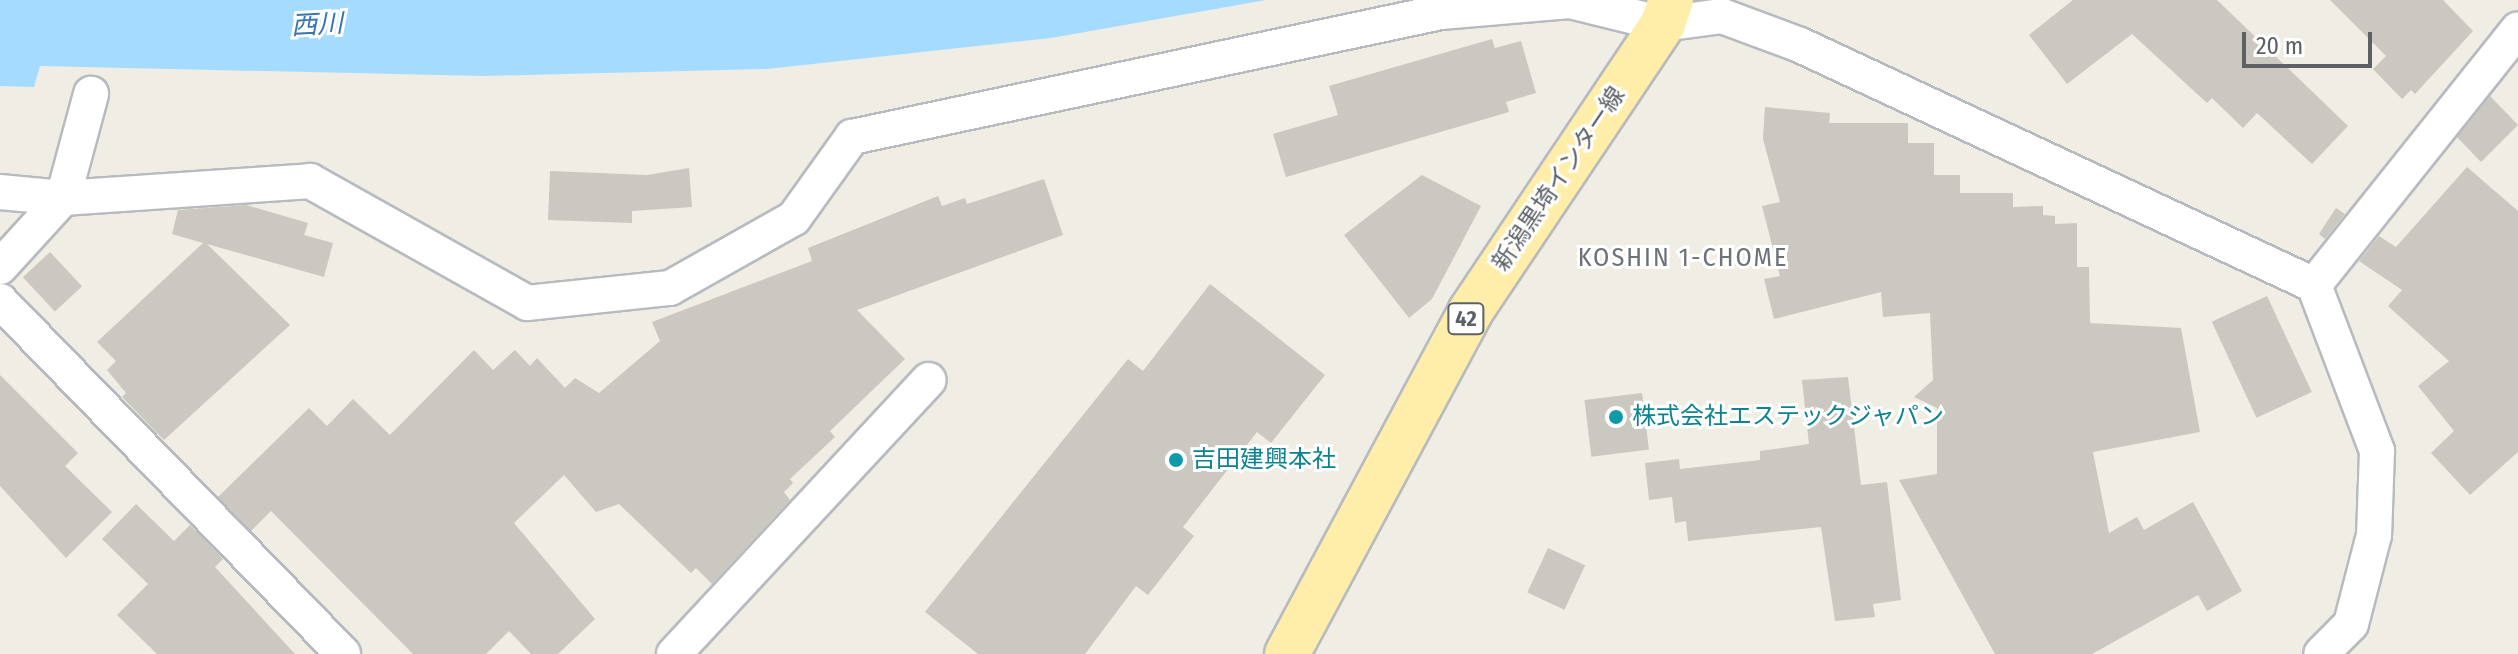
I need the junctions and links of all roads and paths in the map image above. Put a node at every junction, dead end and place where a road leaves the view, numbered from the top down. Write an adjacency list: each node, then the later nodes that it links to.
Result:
1 (1667, 12): 5 (street); 7 (street); 12 (main road, 新潟黒埼インター線 / 42)
2 (2518, 29): 7 (street)
3 (91, 94): 5 (street)
4 (0, 192): 5 (street)
5 (63, 198): 6 (street)
6 (0, 267)
7 (2314, 285): 13 (street)
8 (0, 301): 10 (street)
9 (929, 380): 11 (street)
10 (343, 654)
11 (674, 654)
12 (1287, 654)
13 (2321, 654)

